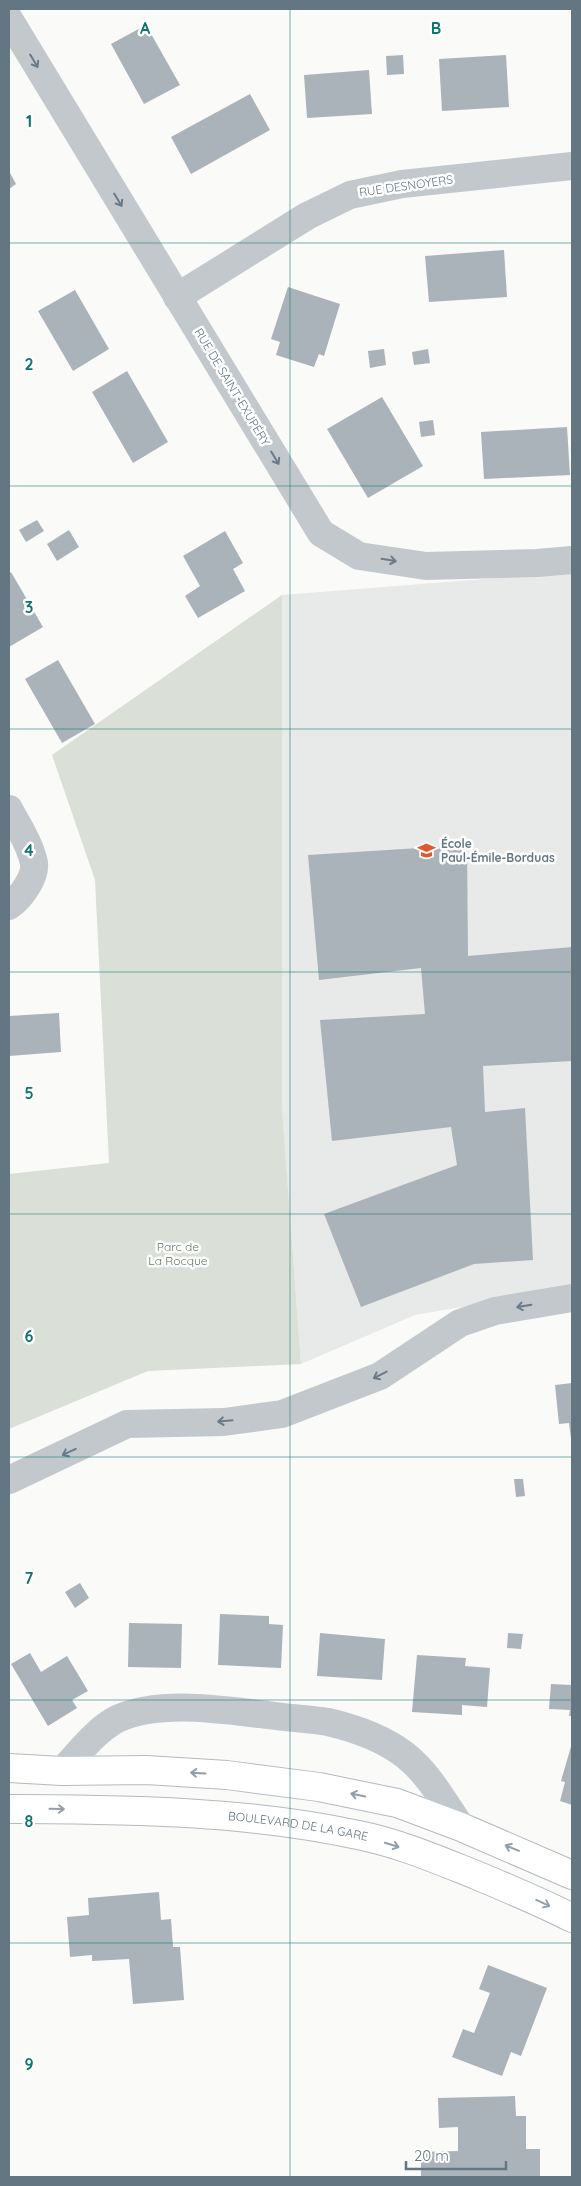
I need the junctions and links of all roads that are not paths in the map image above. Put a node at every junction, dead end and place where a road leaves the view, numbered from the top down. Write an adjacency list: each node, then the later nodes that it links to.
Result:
1 (9, 19): 3 (street, RUE DE SAINT-EXUPÉRY, one-way to 3)
2 (572, 166): 3 (street, RUE DESNOYERS)
3 (177, 297): 4 (street, RUE DE SAINT-EXUPÉRY, one-way to 4)
4 (572, 560)
5 (9, 809): 6 (street)
6 (9, 906)
7 (572, 1298): 8 (street, one-way to 8)
8 (9, 1480)
9 (9, 1768): 10 (street)
10 (62, 1771): 12 (street, one-way to 10); 12 (street)
11 (9, 1808): 14 (street, BOULEVARD DE LA GARE, one-way to 14)
12 (461, 1827): 13 (street, one-way to 12)
13 (572, 1875)
14 (572, 1918)

